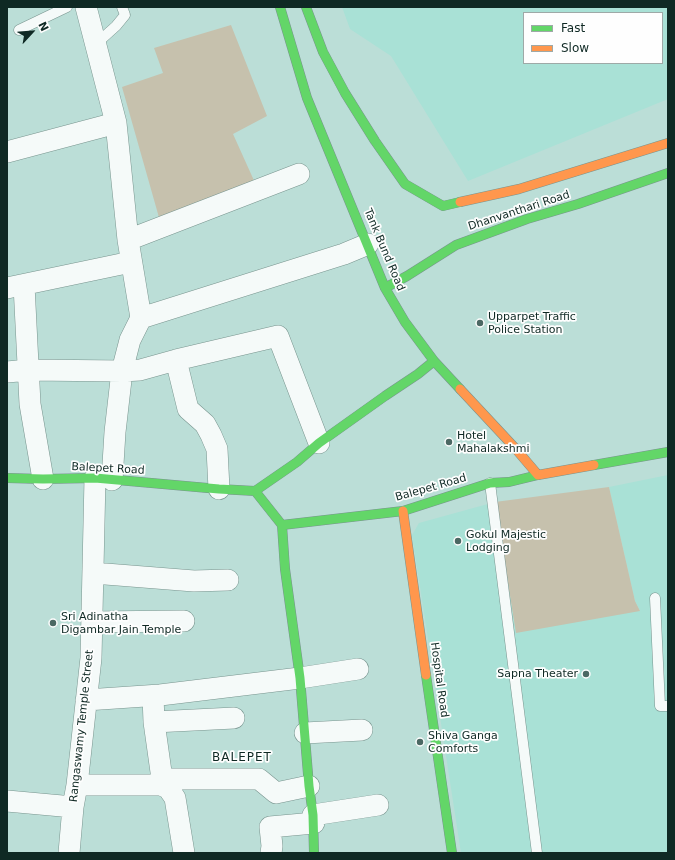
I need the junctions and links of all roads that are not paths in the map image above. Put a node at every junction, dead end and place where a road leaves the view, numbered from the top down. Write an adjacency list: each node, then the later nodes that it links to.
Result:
1 (67, 7): 6 (lane)
2 (86, 7): 7 (street)
3 (122, 7): 7 (lane)
4 (280, 7): 14 (main road, Tank Bund Road)
5 (306, 7): 9 (main road, Dhanvanthari Road)
6 (18, 30)
7 (96, 44): 8 (street)
8 (116, 123): 10 (street); 13 (street)
9 (668, 143)
10 (7, 152)
11 (668, 173): 17 (main road, Dhanvanthari Road)
12 (299, 174): 13 (street)
13 (128, 240): 15 (street)
14 (368, 244): 17 (main road, Tank Bund Road); 18 (street)
15 (131, 262): 16 (street); 18 (street)
16 (16, 287): 21 (street)
17 (385, 288): 20 (main road, Tank Bund Road)
18 (141, 318): 22 (street, Rangaswamy Temple Street)
19 (176, 360): 22 (street); 24 (street); 31 (street)
20 (434, 361): 24 (main road); 26 (main road, Tank Bund Road)
21 (29, 370): 22 (street); 23 (street); 28 (street)
22 (122, 371): 29 (street, Rangaswamy Temple Street)
23 (7, 372)
24 (319, 443): 32 (main road)
25 (668, 452): 26 (main road)
26 (538, 474): 30 (main road, Balepet Road)
27 (7, 478): 28 (main road, Balepet Road)
28 (43, 479): 29 (main road, Balepet Road)
29 (103, 479): 31 (main road, Balepet Road); 35 (street, Rangaswamy Temple Street)
30 (490, 483): 33 (main road, Balepet Road); 61 (lane)
31 (219, 489): 32 (main road, Balepet Road)
32 (255, 491): 34 (main road)
33 (403, 511): 34 (main road, Balepet Road); 60 (main road, Hospital Road)
34 (282, 525): 41 (main road)
35 (93, 573): 36 (street); 39 (street, Rangaswamy Temple Street)
36 (228, 580)
37 (655, 598): 44 (lane)
38 (184, 621): 39 (street)
39 (92, 622): 43 (street, Rangaswamy Temple Street)
40 (358, 669): 41 (street)
41 (300, 678): 42 (street); 48 (main road)
42 (153, 696): 43 (street); 46 (street)
43 (86, 700): 50 (street, Rangaswamy Temple Street)
44 (668, 706)
45 (234, 718): 46 (street)
46 (154, 722): 49 (street)
47 (362, 730): 48 (street)
48 (305, 733): 51 (main road)
49 (162, 782): 50 (street); 51 (street); 57 (street)
50 (77, 785): 54 (street, Rangaswamy Temple Street)
51 (309, 786): 55 (main road)
52 (7, 800): 54 (street)
53 (378, 805): 55 (street)
54 (73, 807): 56 (street, Rangaswamy Temple Street)
55 (313, 819): 58 (street); 59 (main road)
56 (69, 853)
57 (184, 853)
58 (271, 853)
59 (314, 853)
60 (452, 853)
61 (537, 853)

